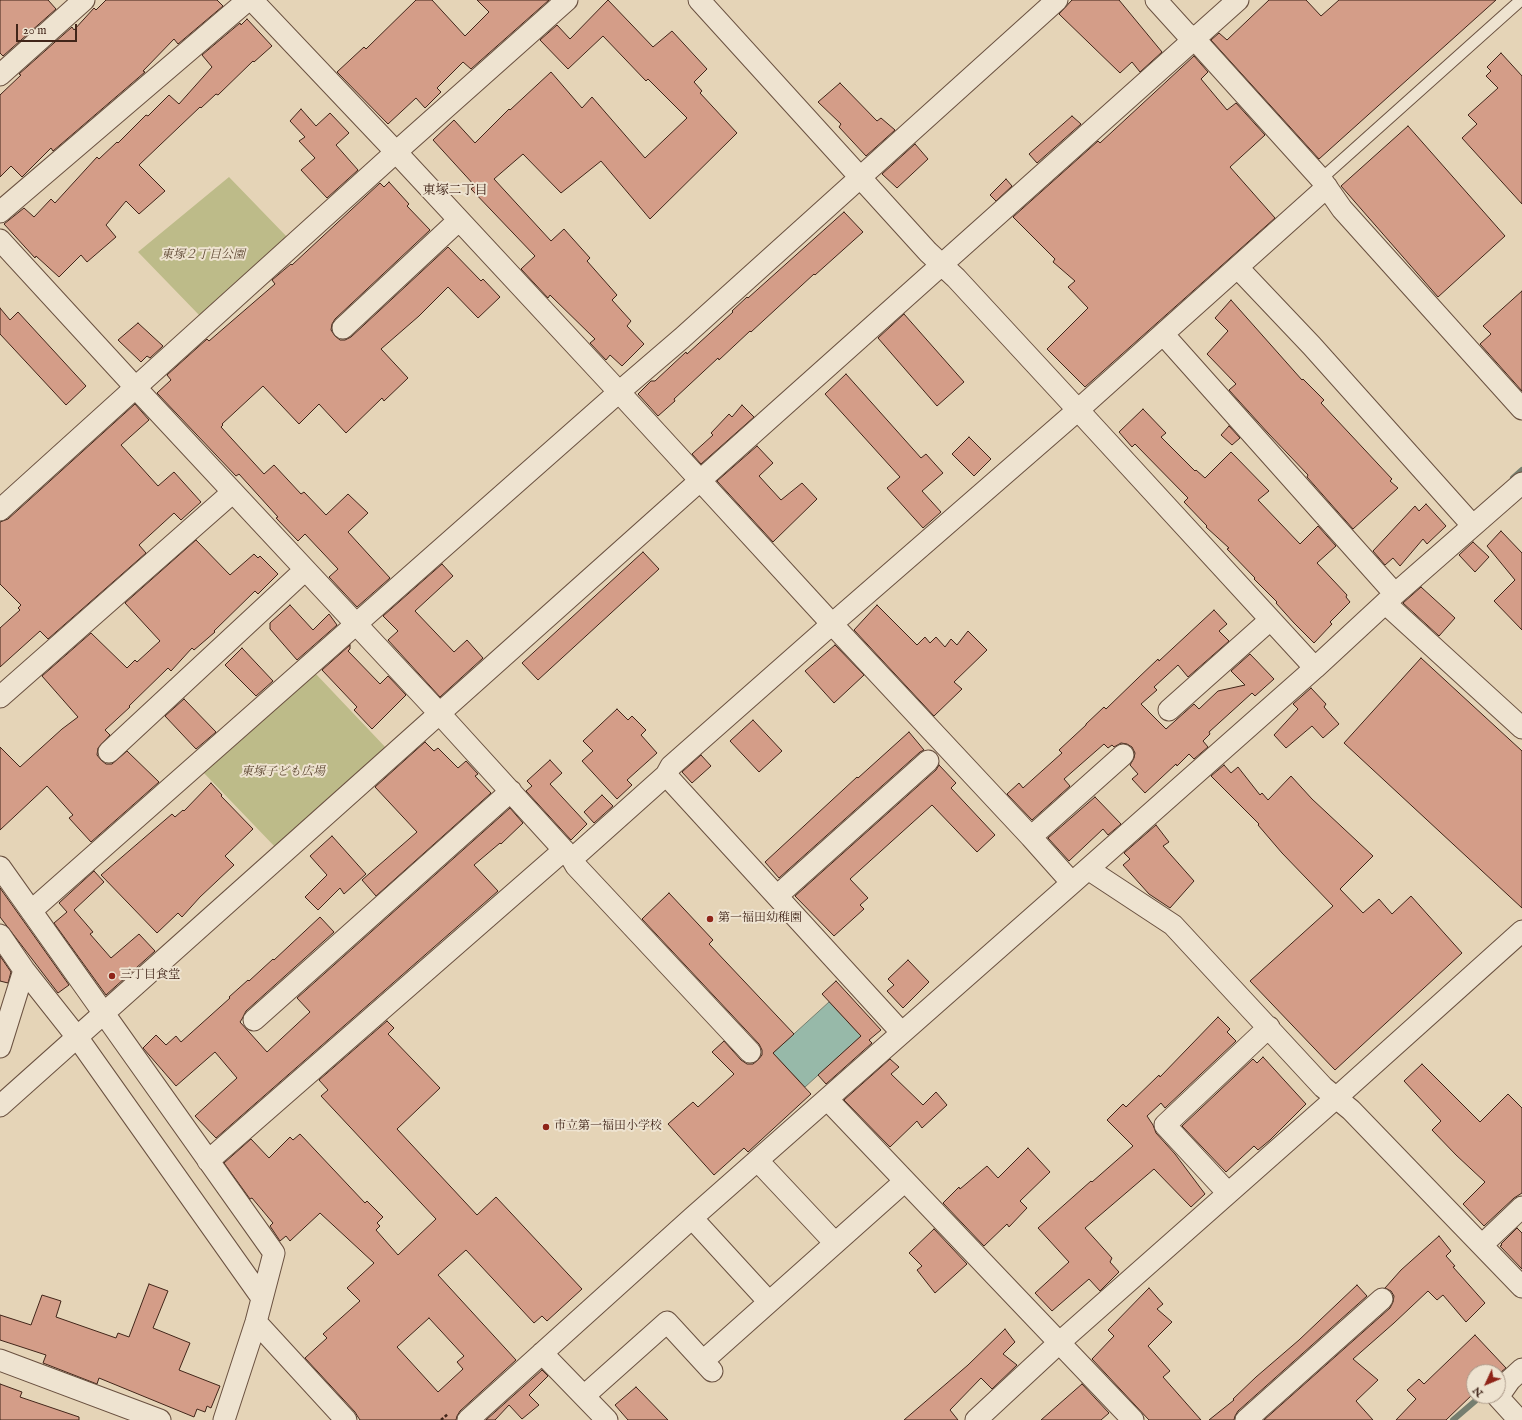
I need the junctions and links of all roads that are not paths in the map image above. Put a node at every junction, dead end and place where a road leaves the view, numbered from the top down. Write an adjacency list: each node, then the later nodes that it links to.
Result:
1 (248, 0): 15 (street)
2 (252, 0): 12 (street)
3 (567, 0): 12 (street)
4 (699, 0): 13 (street)
5 (1057, 0): 13 (street)
6 (1156, 0): 10 (street)
7 (1238, 0): 10 (street)
8 (1521, 0): 14 (lane)
9 (76, 3): 11 (street)
10 (1193, 40): 14 (street); 18 (street)
11 (0, 75)
12 (396, 152): 16 (street); 22 (street)
13 (861, 177): 18 (street); 23 (street)
14 (1324, 183): 19 (street); 24 (street)
15 (0, 212)
16 (459, 220): 20 (street); 23 (street)
17 (0, 240): 22 (street)
18 (942, 265): 25 (street); 26 (street)
19 (1238, 268): 21 (street); 30 (street)
20 (342, 328)
21 (1163, 334): 25 (street); 32 (street)
22 (136, 388): 28 (street); 29 (street)
23 (619, 392): 26 (street); 35 (street)
24 (1522, 409)
25 (1078, 410): 33 (street); 34 (street)
26 (700, 481): 34 (street); 39 (street)
27 (1522, 483): 30 (street)
28 (233, 492): 31 (street); 37 (street)
29 (0, 510)
30 (1473, 526): 32 (street)
31 (305, 570): 35 (street); 41 (street)
32 (1390, 599): 36 (street); 40 (street)
33 (1270, 620): 36 (street); 38 (street)
34 (832, 624): 44 (street); 46 (street)
35 (356, 625): 39 (street); 52 (street)
36 (1315, 668): 49 (street)
37 (0, 697)
38 (1169, 710)
39 (440, 714): 45 (street); 56 (street)
40 (1522, 728)
41 (109, 752)
42 (1122, 754): 46 (street)
43 (928, 761): 51 (street)
44 (666, 774): 47 (street); 51 (street)
45 (511, 792): 47 (street); 57 (street)
46 (1031, 837): 50 (street)
47 (568, 854): 62 (street); 67 (street)
48 (0, 867): 52 (street)
49 (1088, 869): 50 (street); 58 (street)
50 (1068, 879): 59 (street)
51 (777, 896): 59 (street)
52 (31, 911): 56 (street)
53 (1522, 931): 63 (street)
54 (0, 935): 55 (street)
55 (24, 970): 60 (street); 61 (street)
56 (104, 1013): 60 (street); 67 (street)
57 (254, 1020)
58 (1269, 1027): 63 (street); 69 (street)
59 (898, 1029): 64 (street)
60 (77, 1037): 65 (street); 75 (street)
61 (0, 1047)
62 (750, 1052)
63 (1336, 1098): 69 (street); 73 (street)
64 (827, 1100): 66 (street); 68 (street)
65 (0, 1106)
66 (758, 1160): 71 (street); 72 (street)
67 (208, 1161): 75 (street)
68 (905, 1181): 72 (street); 79 (street)
69 (1228, 1193): 79 (street)
70 (1522, 1207): 73 (street)
71 (692, 1218): 77 (street); 80 (street)
72 (835, 1243): 77 (street)
73 (1482, 1245): 74 (street)
74 (1522, 1287)
75 (262, 1298): 78 (street)
76 (1382, 1299): 91 (street)
77 (769, 1302): 83 (street)
78 (256, 1322): 85 (street); 86 (street)
79 (1060, 1342): 89 (street); 90 (street)
80 (542, 1352): 83 (street); 87 (street)
81 (0, 1360): 84 (street)
82 (1522, 1370): 92 (street)
83 (584, 1396): 88 (street)
84 (160, 1420)
85 (224, 1420)
86 (346, 1420)
87 (468, 1420)
88 (607, 1420)
89 (976, 1420)
90 (1133, 1420)
91 (1246, 1420)
92 (1519, 1420)

